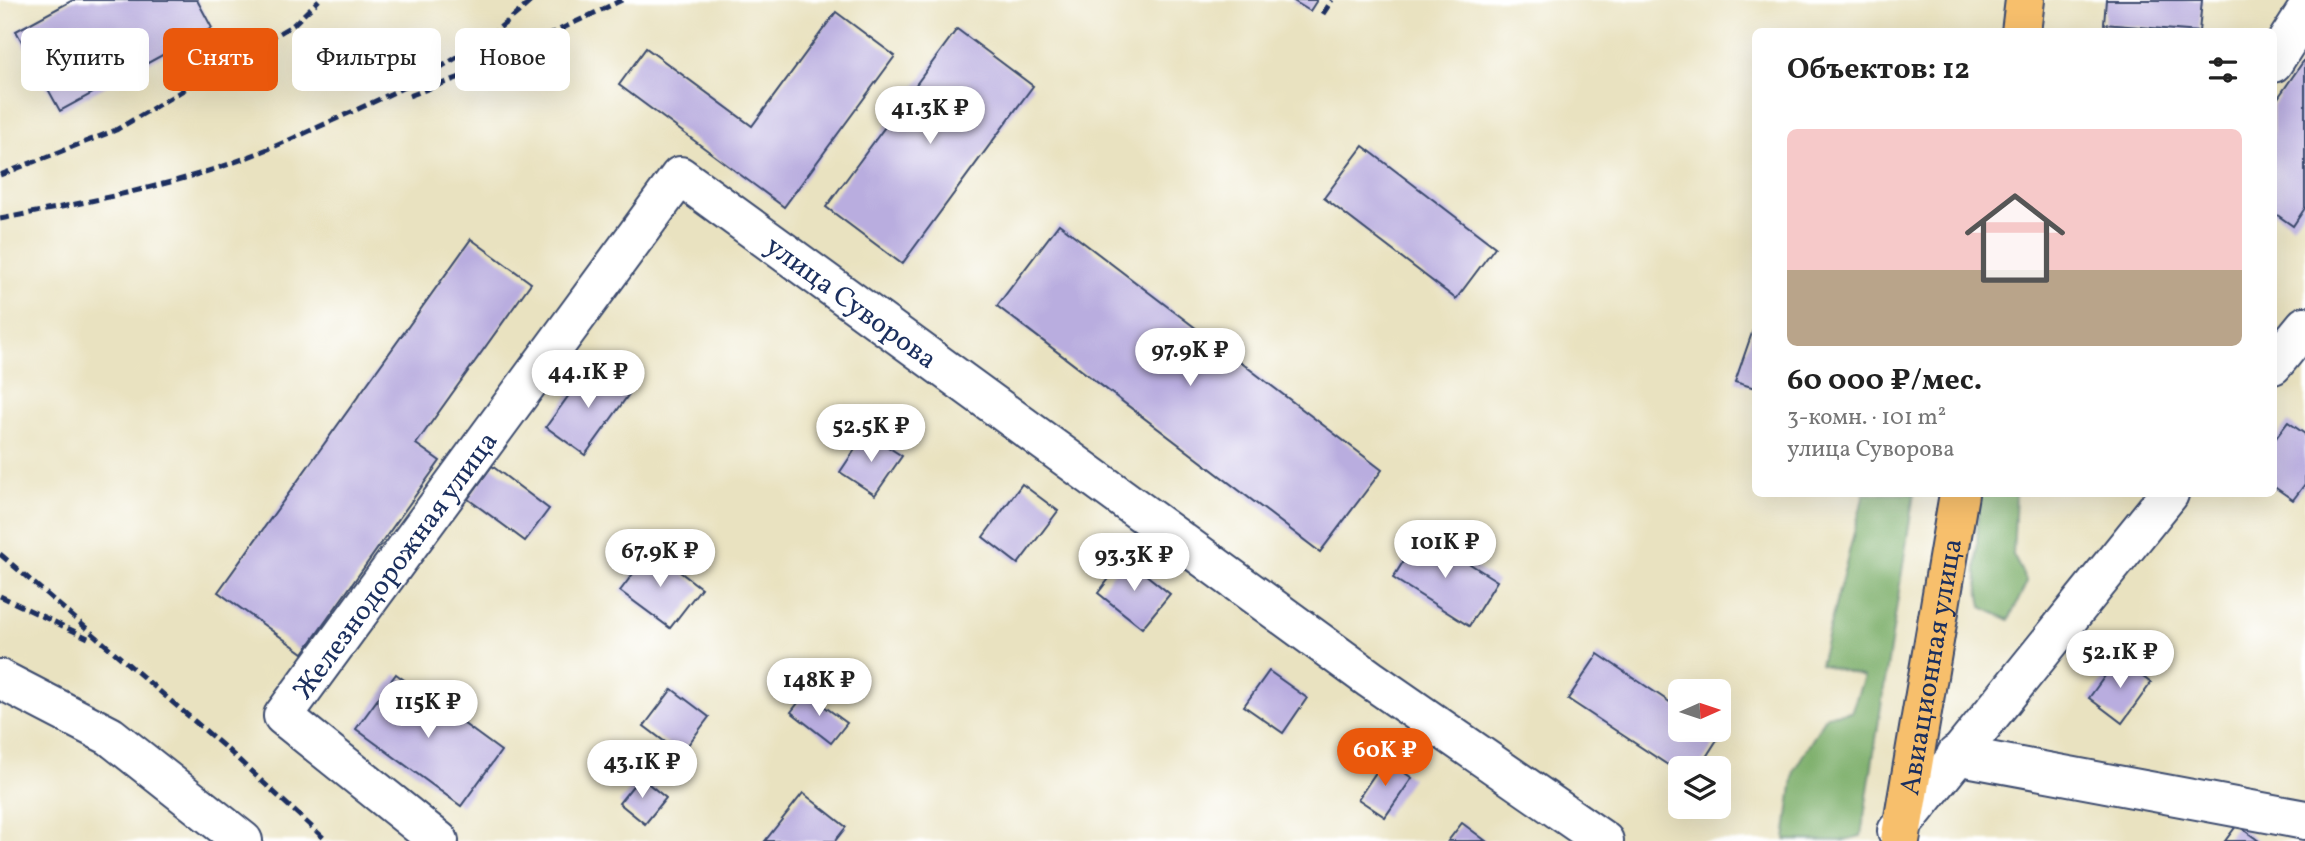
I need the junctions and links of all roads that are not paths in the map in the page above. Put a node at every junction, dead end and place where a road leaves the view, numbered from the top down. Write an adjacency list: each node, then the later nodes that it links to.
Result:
1 (2025, 0): 3 (main road)
2 (2305, 13): 4 (street)
3 (2022, 28)
4 (2277, 57)
5 (680, 176): 15 (street, Железнодорожная улица); 16 (street, улица Суворова)
6 (2305, 326): 7 (street)
7 (2277, 360)
8 (1958, 497): 13 (main road, Авиационная улица)
9 (2167, 497): 11 (street)
10 (0, 679): 14 (street)
11 (1956, 755): 12 (street); 13 (street)
12 (2305, 820)
13 (1898, 834)
14 (243, 841)
15 (439, 841)
16 (1604, 841)

